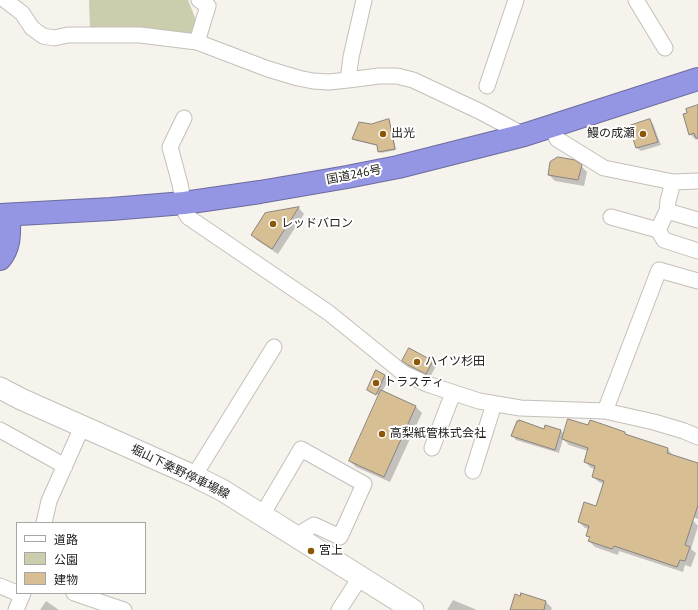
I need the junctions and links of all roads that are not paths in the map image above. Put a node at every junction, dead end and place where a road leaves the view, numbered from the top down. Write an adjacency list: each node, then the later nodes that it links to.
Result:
1 (5, 0): 6 (street)
2 (199, 0): 6 (street)
3 (364, 0): 9 (street)
4 (516, 0): 10 (street)
5 (636, 0): 7 (street)
6 (197, 42): 9 (street)
7 (665, 48)
8 (698, 79): 12 (highway, 国道246号)
9 (348, 80): 13 (street)
10 (488, 86)
11 (184, 118): 16 (street)
12 (551, 127): 13 (highway, 国道246号); 15 (street)
13 (524, 135): 16 (highway, 国道246号)
14 (698, 181): 15 (street)
15 (673, 182): 17 (street)
16 (184, 203): 18 (highway, 国道246号); 27 (street)
17 (667, 211): 20 (street); 21 (street)
18 (5, 215): 23 (highway)
19 (611, 218): 21 (street)
20 (698, 220)
21 (658, 230): 22 (street)
22 (698, 251)
23 (0, 259)
24 (698, 281): 29 (street)
25 (274, 347): 36 (street)
26 (0, 388): 30 (main road, 堀山下秦野停車場線)
27 (453, 393): 28 (street); 33 (street)
28 (494, 404): 29 (street); 35 (street)
29 (605, 411): 32 (street)
30 (82, 426): 34 (street); 36 (main road, 堀山下秦野停車場線)
31 (0, 430): 34 (street)
32 (698, 437)
33 (432, 448)
34 (65, 466): 38 (street)
35 (473, 472)
36 (194, 476): 37 (main road, 堀山下秦野停車場線)
37 (262, 515): 39 (main road, 堀山下秦野停車場線); 39 (street)
38 (44, 522)
39 (296, 536): 40 (main road, 堀山下秦野停車場線)
40 (361, 576): 47 (street); 48 (main road, 堀山下秦野停車場線)
41 (0, 586): 42 (street)
42 (16, 592)
43 (23, 594): 45 (street)
44 (77, 594): 46 (street)
45 (16, 610)
46 (124, 610)
47 (339, 610)
48 (413, 610)

